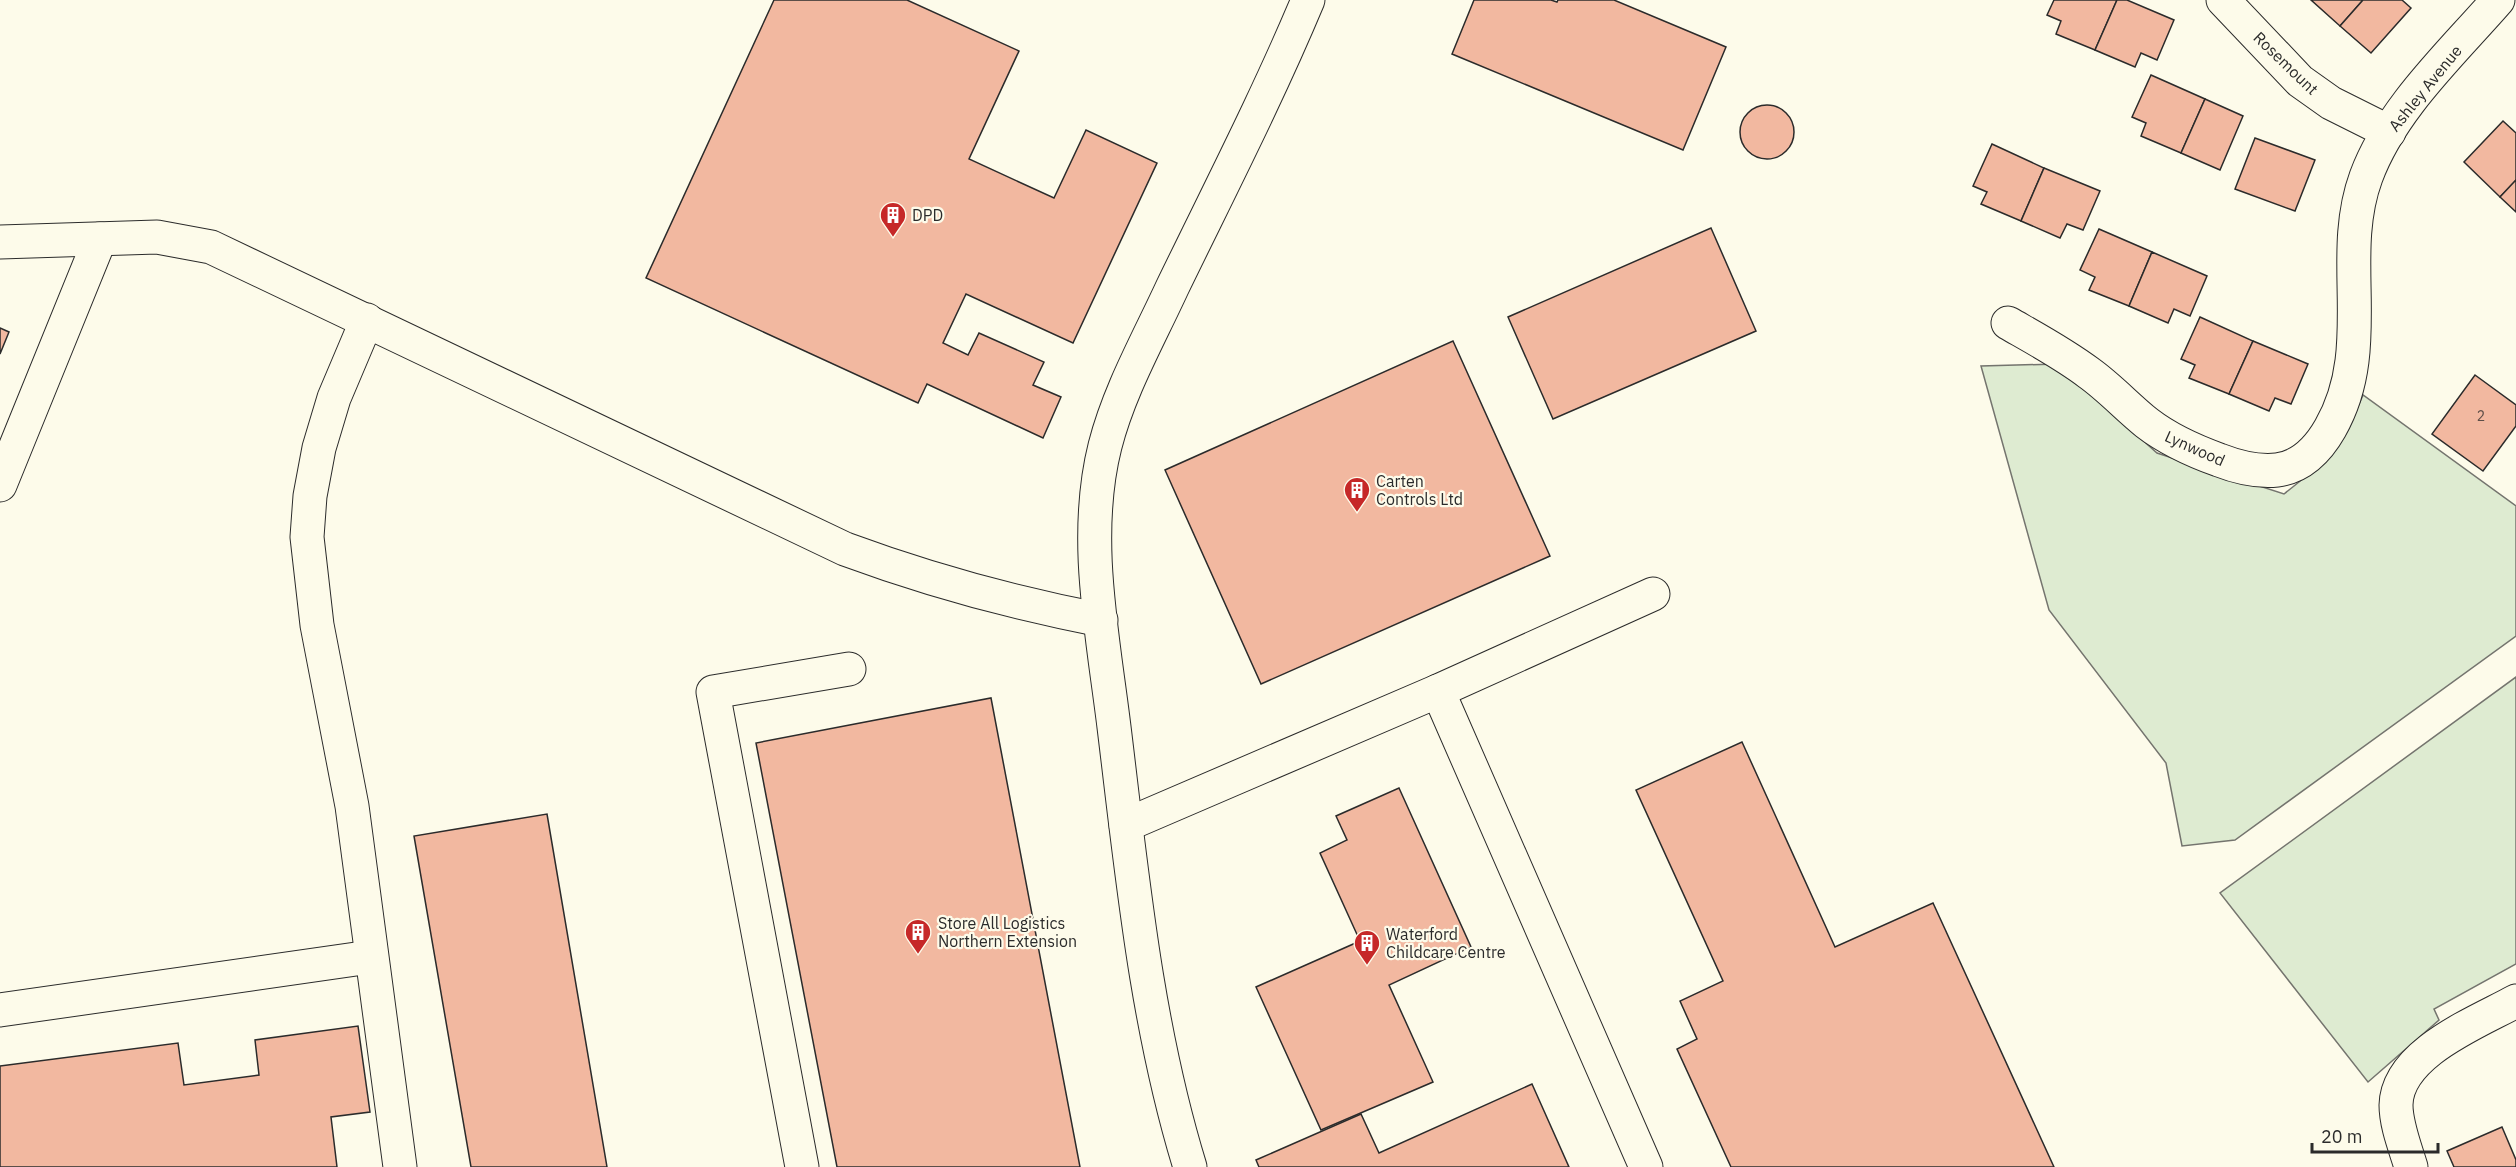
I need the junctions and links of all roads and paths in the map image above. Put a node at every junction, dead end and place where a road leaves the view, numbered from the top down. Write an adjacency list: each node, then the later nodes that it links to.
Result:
1 (1308, 0): 12 (street)
2 (2223, 0): 4 (street, Rosemount)
3 (2498, 0): 4 (street, Ashley Avenue)
4 (2389, 132): 9 (street, Ashley Avenue)
5 (100, 239): 6 (street); 7 (street); 10 (street)
6 (0, 242)
7 (367, 320): 12 (street); 16 (street)
8 (2008, 323): 9 (street, Lynwood)
9 (2352, 362)
10 (0, 485)
11 (1653, 594): 14 (street)
12 (1101, 620): 15 (street)
13 (849, 669): 20 (street)
14 (1438, 690): 15 (street); 22 (street)
15 (1126, 825): 21 (street)
16 (370, 957): 18 (street); 19 (street)
17 (2516, 1001): 23 (street)
18 (0, 1010)
19 (400, 1167)
20 (802, 1167)
21 (1190, 1167)
22 (1646, 1167)
23 (2411, 1167)

